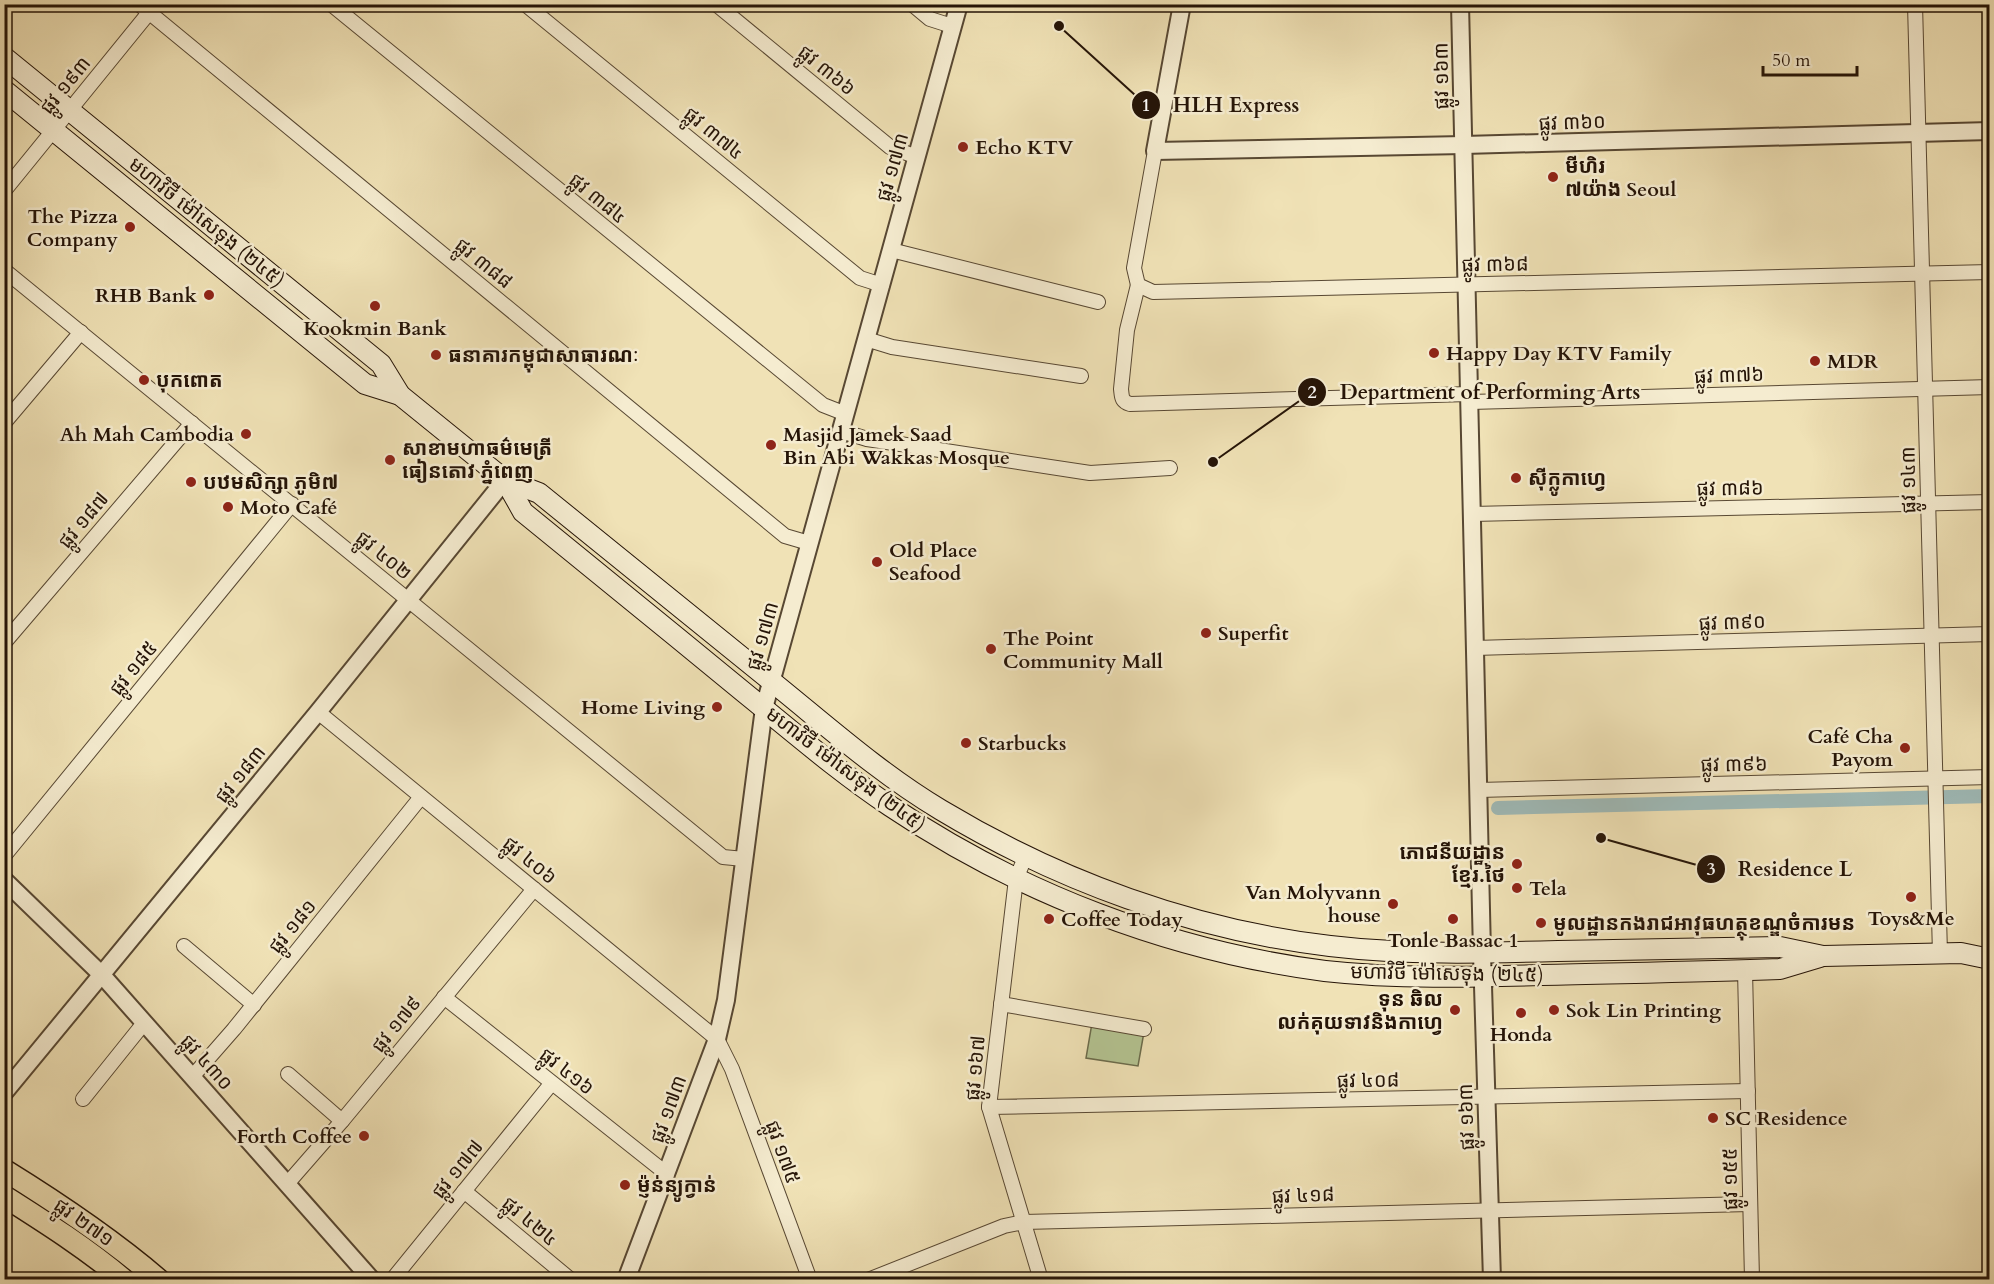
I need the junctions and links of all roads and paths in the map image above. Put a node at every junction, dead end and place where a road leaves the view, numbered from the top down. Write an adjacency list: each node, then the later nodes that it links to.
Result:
1 (331, 4): 36 (street, ផ្លូវ ៣៨៤)
2 (525, 4): 26 (street, ផ្លូវ ៣៧៤)
3 (716, 4): 19 (street, ផ្លូវ ៣៦៦)
4 (912, 4): 10 (street)
5 (959, 4): 10 (street, ផ្លូវ ១៧៣)
6 (1182, 4): 18 (street)
7 (1460, 4): 17 (street, ផ្លូវ ១៦៣)
8 (1915, 4): 16 (street, ផ្លូវ ១៤៣)
9 (148, 7): 13 (street, ផ្លូវ ១៩៣); 46 (street, ផ្លូវ ៣៨៨)
10 (952, 26): 19 (street, ផ្លូវ ១៧៣)
11 (4, 57): 13 (main road, មហាវិថី ម៉ៅសេទុង (២៤៥))
12 (4, 90): 14 (main road, មហាវិថី ម៉ៅសេទុង (២៤៥))
13 (70, 111): 14 (street, ផ្លូវ ១៩៣); 34 (main road, មហាវិថី ម៉ៅសេទុង (២៤៥))
14 (54, 130): 20 (street, ផ្លូវ ១៩៣); 34 (main road, មហាវិថី ម៉ៅសេទុង (២៤៥))
15 (1989, 131): 16 (street, ផ្លូវ ៣៦០)
16 (1918, 133): 17 (street, ផ្លូវ ៣៦០); 24 (street, ផ្លូវ ១៤៣)
17 (1464, 146): 18 (street, ផ្លូវ ៣៦០); 25 (street, ផ្លូវ ១៦៣)
18 (1155, 151): 27 (street)
19 (917, 157): 21 (street, ផ្លូវ ១៧៣)
20 (4, 191)
21 (891, 250): 26 (street, ផ្លូវ ១៧៣); 28 (street)
22 (4, 270): 29 (street, ផ្លូវ ៤០២)
23 (1989, 272): 24 (street, ផ្លូវ ៣៦៨)
24 (1922, 274): 25 (street, ផ្លូវ ៣៦៨); 33 (street, ផ្លូវ ១៤៣)
25 (1467, 284): 27 (street, ផ្លូវ ៣៦៨); 35 (street, ផ្លូវ ១៦៣)
26 (882, 285): 30 (street, ផ្លូវ ១៧៣)
27 (1138, 285): 35 (street, ផ្លូវ ៣៧៦)
28 (1098, 302)
29 (81, 332): 37 (street); 38 (street, ផ្លូវ ៤០២)
30 (866, 339): 31 (street); 36 (street, ផ្លូវ ១៧៣)
31 (1081, 376)
32 (1989, 387): 33 (street, ផ្លូវ ៣៧៦)
33 (1925, 389): 35 (street, ផ្លូវ ៣៧៦); 43 (street, ផ្លូវ ១៤៣)
34 (400, 395): 41 (main road, មហាវិថី ម៉ៅសេទុង (២៤៥))
35 (1469, 398): 45 (street, ផ្លូវ ១៦៣)
36 (846, 414): 39 (street, ផ្លូវ ១៧៣)
37 (4, 423)
38 (192, 423): 44 (street, ផ្លូវ ៤០២); 52 (street, ផ្លូវ ១៨៧)
39 (841, 431): 40 (street); 46 (street, ផ្លូវ ១៧៣)
40 (1170, 468)
41 (505, 480): 47 (main road, មហាវិថី ម៉ៅសេទុង (២៤៥)); 48 (street, ផ្លូវ ១៨៣); 49 (main road, មហាវិថី ម៉ៅសេទុង (២៤៥))
42 (1989, 502): 43 (street, ផ្លូវ ៣៨៦)
43 (1928, 503): 45 (street, ផ្លូវ ៣៨៦); 51 (street, ផ្លូវ ១៤៣)
44 (292, 504): 48 (street, ផ្លូវ ៤០២); 62 (street, ផ្លូវ ១៨៥)
45 (1472, 514): 53 (street, ផ្លូវ ១៦៣)
46 (809, 543): 54 (street, ផ្លូវ ១៧៣)
47 (668, 597): 49 (main road); 54 (main road, មហាវិថី ម៉ៅសេទុង (២៤៥))
48 (409, 600): 56 (street, ផ្លូវ ១៨៣); 63 (street, ផ្លូវ ៤០២)
49 (652, 617): 55 (main road, មហាវិថី ម៉ៅសេទុង (២៤៥))
50 (1989, 634): 51 (street, ផ្លូវ ៣៩០)
51 (1931, 636): 53 (street, ផ្លូវ ៣៩០); 58 (street, ផ្លូវ ១៤៣)
52 (4, 643)
53 (1475, 648): 59 (street, ផ្លូវ ១៦៣)
54 (771, 681): 55 (street, ផ្លូវ ១៧៣); 61 (main road, មហាវិថី ម៉ៅសេទុង (២៤៥))
55 (764, 708): 63 (street, ផ្លូវ ១៧៣); 64 (main road, មហាវិថី ម៉ៅសេទុង (២៤៥))
56 (318, 712): 60 (street, ផ្លូវ ៤០៦); 77 (street, ផ្លូវ ១៨៣)
57 (1989, 777): 58 (street, ផ្លូវ ៣៩៦)
58 (1935, 785): 59 (street, ផ្លូវ ៣៩៦); 72 (street, ផ្លូវ ១៤៣)
59 (1479, 790): 70 (street, ផ្លូវ ១៦៣)
60 (421, 797): 66 (street, ផ្លូវ ៤០៦); 81 (street, ផ្លូវ ១៨១)
61 (1026, 855): 64 (street, ផ្លូវ ១៦៧); 69 (main road, មហាវិថី ម៉ៅសេទុង (២៤៥))
62 (4, 856)
63 (744, 860): 84 (street, ផ្លូវ ១៧៣)
64 (1016, 879): 75 (main road, មហាវិថី ម៉ៅសេទុង (២៤៥)); 80 (street, ផ្លូវ ១៦៧)
65 (4, 880): 77 (street, ផ្លូវ ៤៣០)
66 (534, 889): 79 (street, ផ្លូវ ១៧៩); 84 (street, ផ្លូវ ៤០៦)
67 (1989, 945): 71 (main road, មហាវិថី ម៉ៅសេទុង (២៤៥))
68 (184, 946): 81 (street)
69 (1327, 946): 70 (main road, មហាវិថី ម៉ៅសេទុង (២៤៥)); 75 (main road)
70 (1482, 953): 73 (main road, មហាវិថី ម៉ៅសេទុង (២៤៥)); 78 (street, ផ្លូវ ១៦៣)
71 (1961, 953): 72 (main road, មហាវិថី ម៉ៅសេទុង (២៤៥)); 74 (main road, មហាវិថី ម៉ៅសេទុង (២៤៥))
72 (1940, 954): 73 (main road, មហាវិថី ម៉ៅសេទុង (២៤៥))
73 (1823, 956): 76 (main road, មហាវិថី ម៉ៅសេទុង (២៤៥))
74 (1989, 959)
75 (1324, 970): 78 (main road, មហាវិថី ម៉ៅសេទុង (២៤៥))
76 (1745, 970): 78 (main road, មហាវិថី ម៉ៅសេទុង (២៤៥)); 88 (street, ផ្លូវ ១៥៥)
77 (102, 975): 82 (street, ផ្លូវ ៤៣០); 89 (street, ផ្លូវ ១៨៣)
78 (1483, 976): 90 (street, ផ្លូវ ១៦៣)
79 (444, 997): 87 (street, ផ្លូវ ៤១៦); 93 (street, ផ្លូវ ១៧៩)
80 (1001, 1004): 83 (street); 92 (street, ផ្លូវ ១៦៧)
81 (254, 1005): 86 (street, ផ្លូវ ១៨១)
82 (144, 1023): 86 (street, ផ្លូវ ៤៣០); 91 (street)
83 (1144, 1029)
84 (717, 1039): 95 (street, ផ្លូវ ១៧៣); 108 (street, ផ្លូវ ១៧៥)
85 (288, 1074): 93 (street)
86 (192, 1077): 96 (street, ផ្លូវ ៤៣០)
87 (551, 1084): 95 (street, ផ្លូវ ៤១៦); 97 (street, ផ្លូវ ១៧៧)
88 (1748, 1091): 90 (street, ផ្លូវ ៤០៨); 99 (street, ផ្លូវ ១៥៥)
89 (4, 1093)
90 (1487, 1097): 92 (street, ផ្លូវ ៤០៨); 100 (street, ផ្លូវ ១៦៣)
91 (83, 1100)
92 (989, 1107): 101 (street, ផ្លូវ ១៦៧)
93 (342, 1121): 96 (street, ផ្លូវ ១៧៩)
94 (4, 1170): 104 (main road, ផ្លូវ ២៧១)
95 (667, 1174): 107 (street, ផ្លូវ ១៧៣)
96 (287, 1184): 105 (street, ផ្លូវ ៤៣០)
97 (464, 1191): 102 (street, ផ្លូវ ៤២៤); 106 (street, ផ្លូវ ១៧៧)
98 (4, 1196): 103 (main road, ផ្លូវ ២៧១)
99 (1750, 1204): 100 (street, ផ្លូវ ៤១៨); 112 (street, ផ្លូវ ១៥៥)
100 (1490, 1209): 101 (street, ផ្លូវ ៤១៨); 111 (street, ផ្លូវ ១៦៣)
101 (1024, 1222): 109 (street, ផ្លូវ ៤១៨); 110 (street, ផ្លូវ ១៦៧)
102 (566, 1278)
103 (124, 1280)
104 (159, 1280)
105 (372, 1280)
106 (392, 1280)
107 (626, 1280)
108 (810, 1280)
109 (868, 1280)
110 (1041, 1280)
111 (1492, 1280)
112 (1752, 1280)

